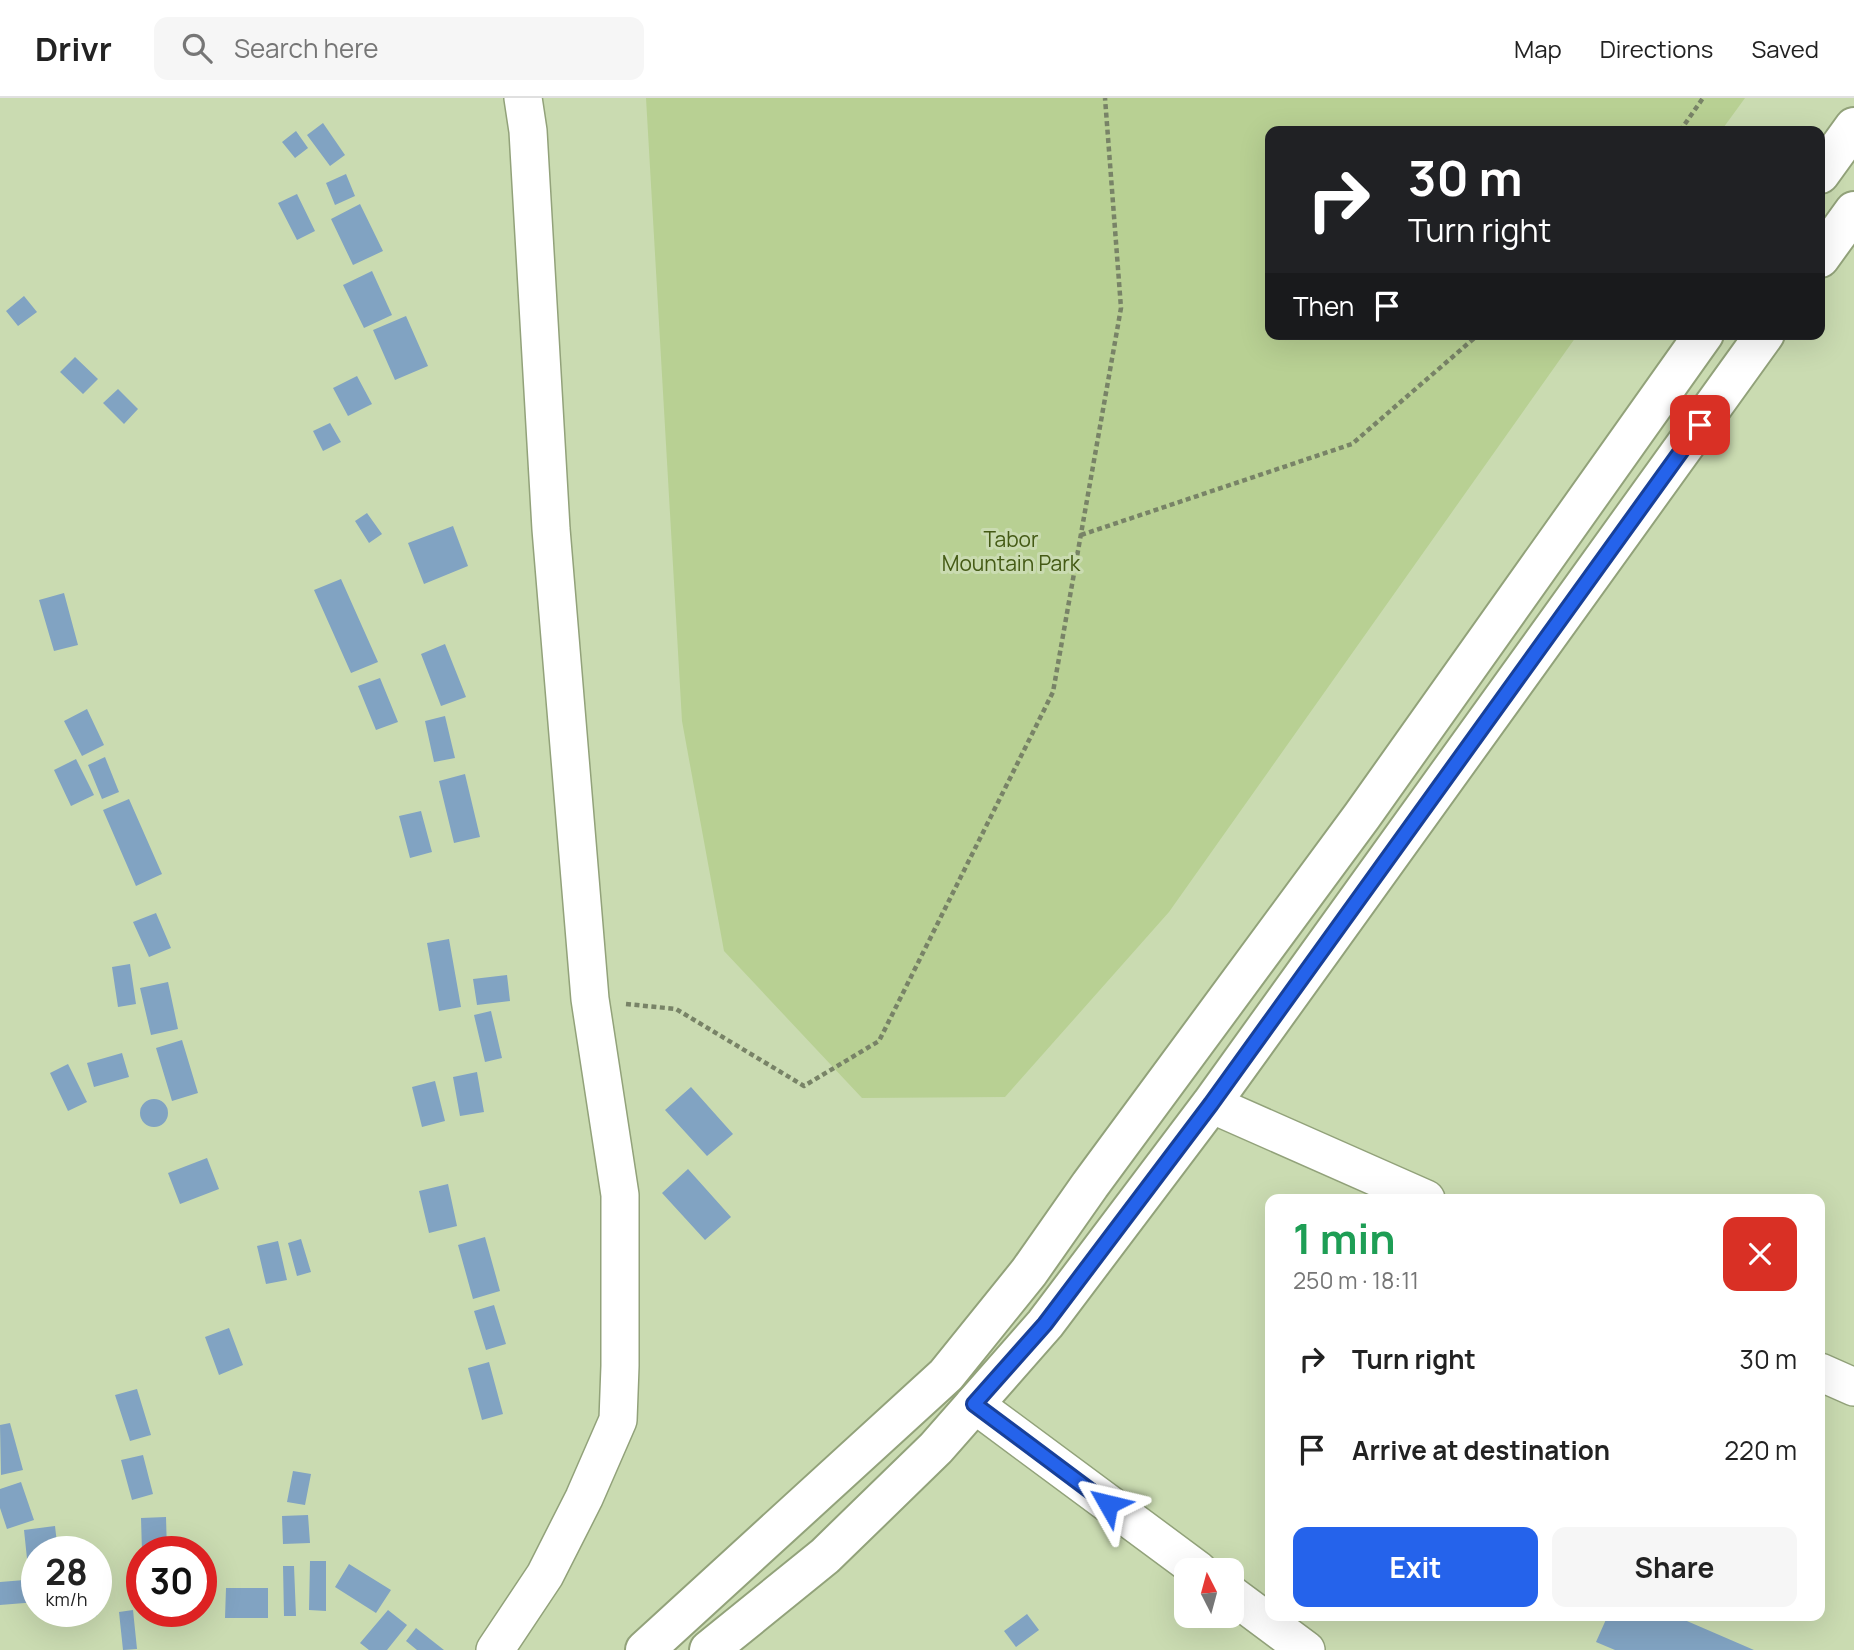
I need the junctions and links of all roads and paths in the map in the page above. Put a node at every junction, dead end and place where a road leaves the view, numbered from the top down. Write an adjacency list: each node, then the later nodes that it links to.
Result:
1 (523, 98): 13 (street)
2 (1105, 98): 12 (path)
3 (1703, 98): 4 (path)
4 (1683, 126)
5 (1854, 127): 6 (street)
6 (1825, 167)
7 (1854, 211): 8 (street)
8 (1825, 251)
9 (1472, 340): 12 (path)
10 (1700, 340): 24 (street)
11 (1761, 340): 14 (street)
12 (1081, 535): 13 (path)
13 (590, 999): 23 (street)
14 (1211, 1104): 15 (street); 18 (street)
15 (1415, 1194)
16 (1825, 1374): 17 (street)
17 (1854, 1387)
18 (974, 1404): 19 (street); 25 (street)
19 (1182, 1558)
20 (1244, 1604): 21 (street)
21 (1265, 1620)
22 (1267, 1621): 26 (street)
23 (495, 1650)
24 (645, 1650)
25 (709, 1650)
26 (1306, 1650)

